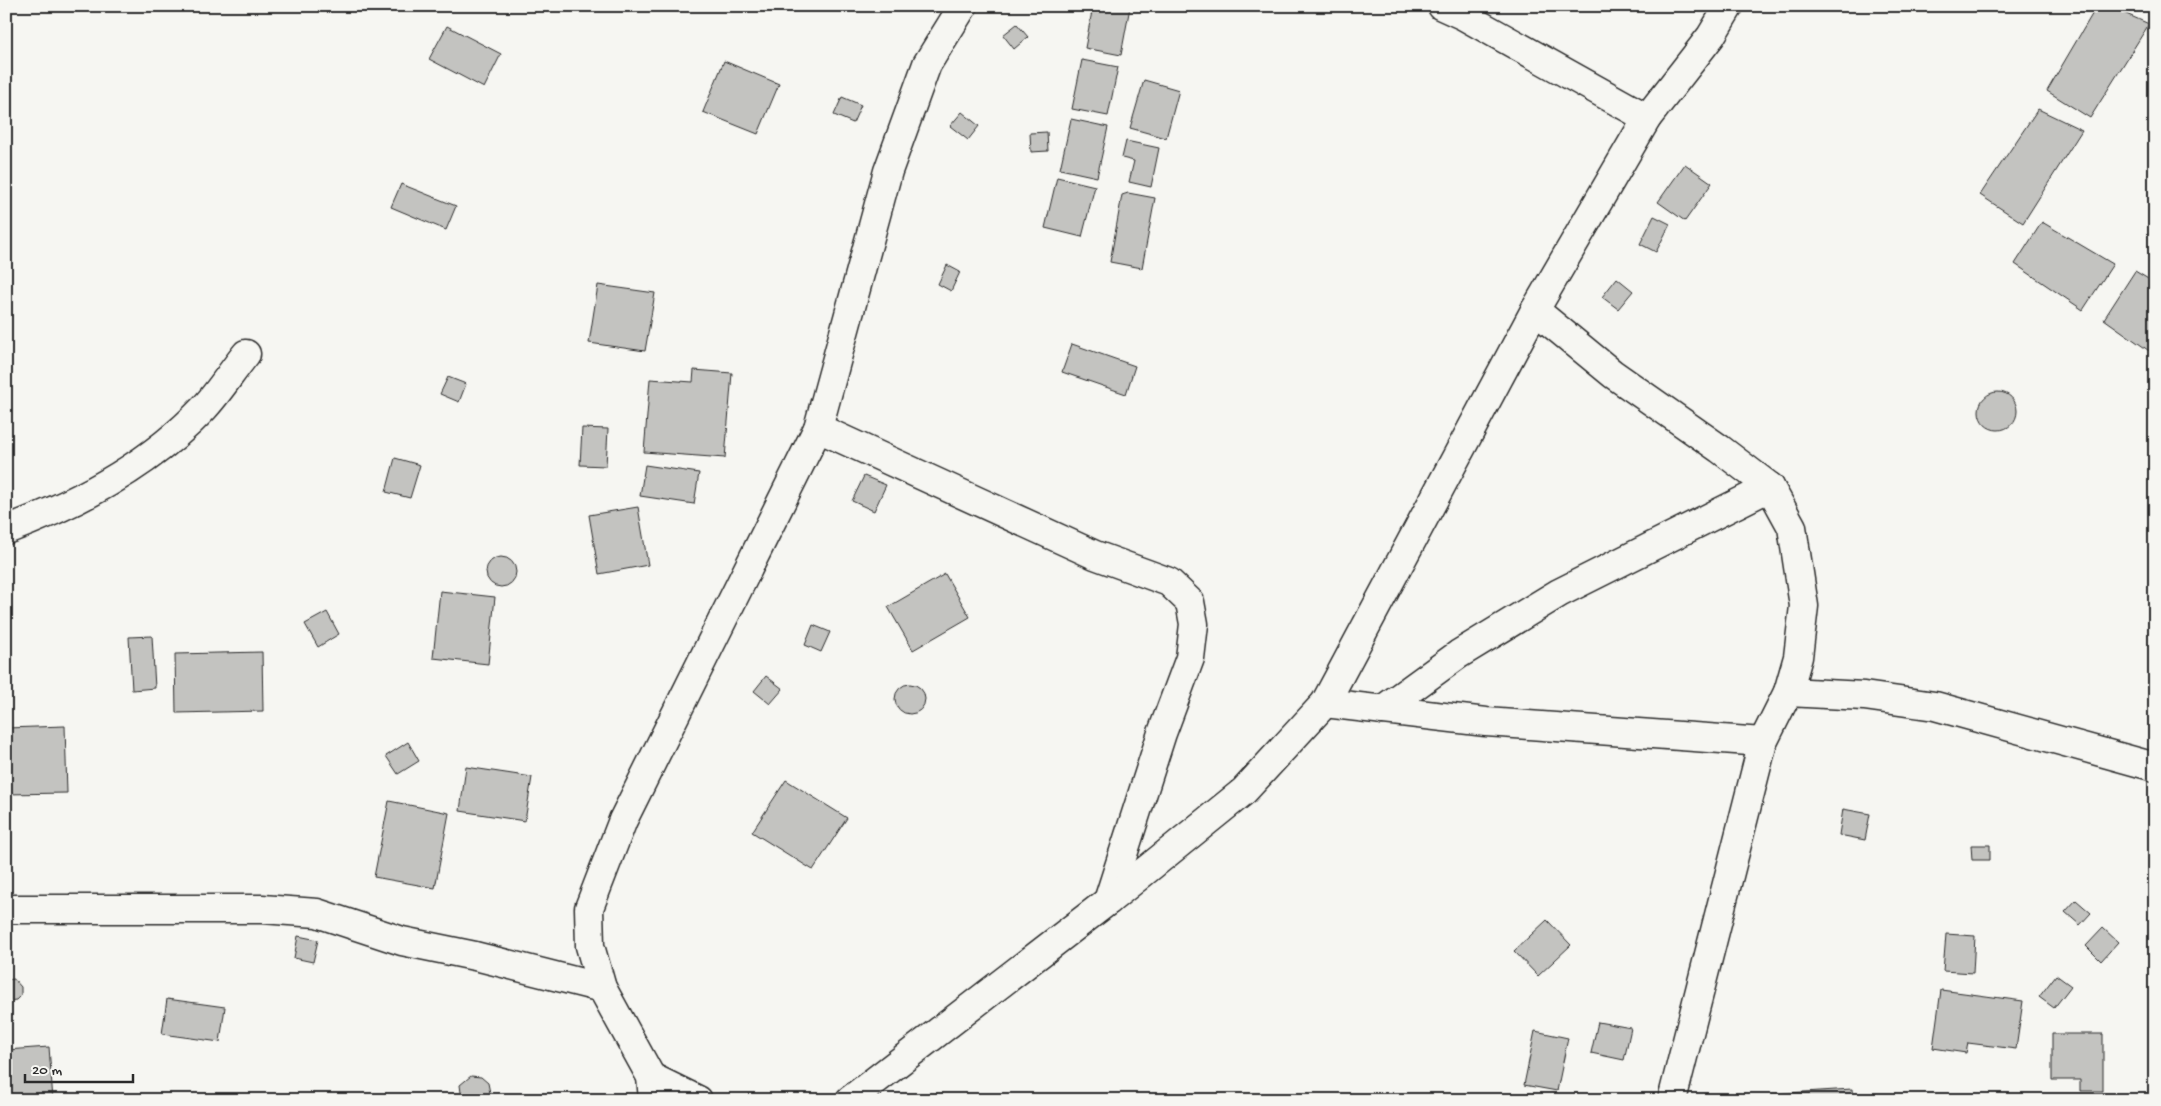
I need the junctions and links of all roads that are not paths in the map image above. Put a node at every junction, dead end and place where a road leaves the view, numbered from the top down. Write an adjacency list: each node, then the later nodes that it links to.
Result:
1 (962, 6): 9 (street)
2 (1442, 6): 6 (street)
3 (1704, 6): 5 (street)
4 (1729, 6): 5 (street)
5 (1711, 36): 6 (street)
6 (1647, 118): 7 (street)
7 (1535, 310): 10 (street); 13 (street)
8 (246, 354): 11 (street)
9 (818, 428): 17 (street); 19 (street)
10 (1770, 487): 12 (street); 14 (street)
11 (6, 530)
12 (1788, 692): 15 (street); 16 (street)
13 (1325, 703): 14 (street); 17 (street)
14 (1382, 710): 15 (street)
15 (1763, 742): 23 (street)
16 (2155, 767)
17 (1108, 901): 22 (street)
18 (6, 909): 19 (street)
19 (602, 988): 20 (street)
20 (652, 1089): 21 (street)
21 (698, 1100)
22 (850, 1100)
23 (1672, 1100)

